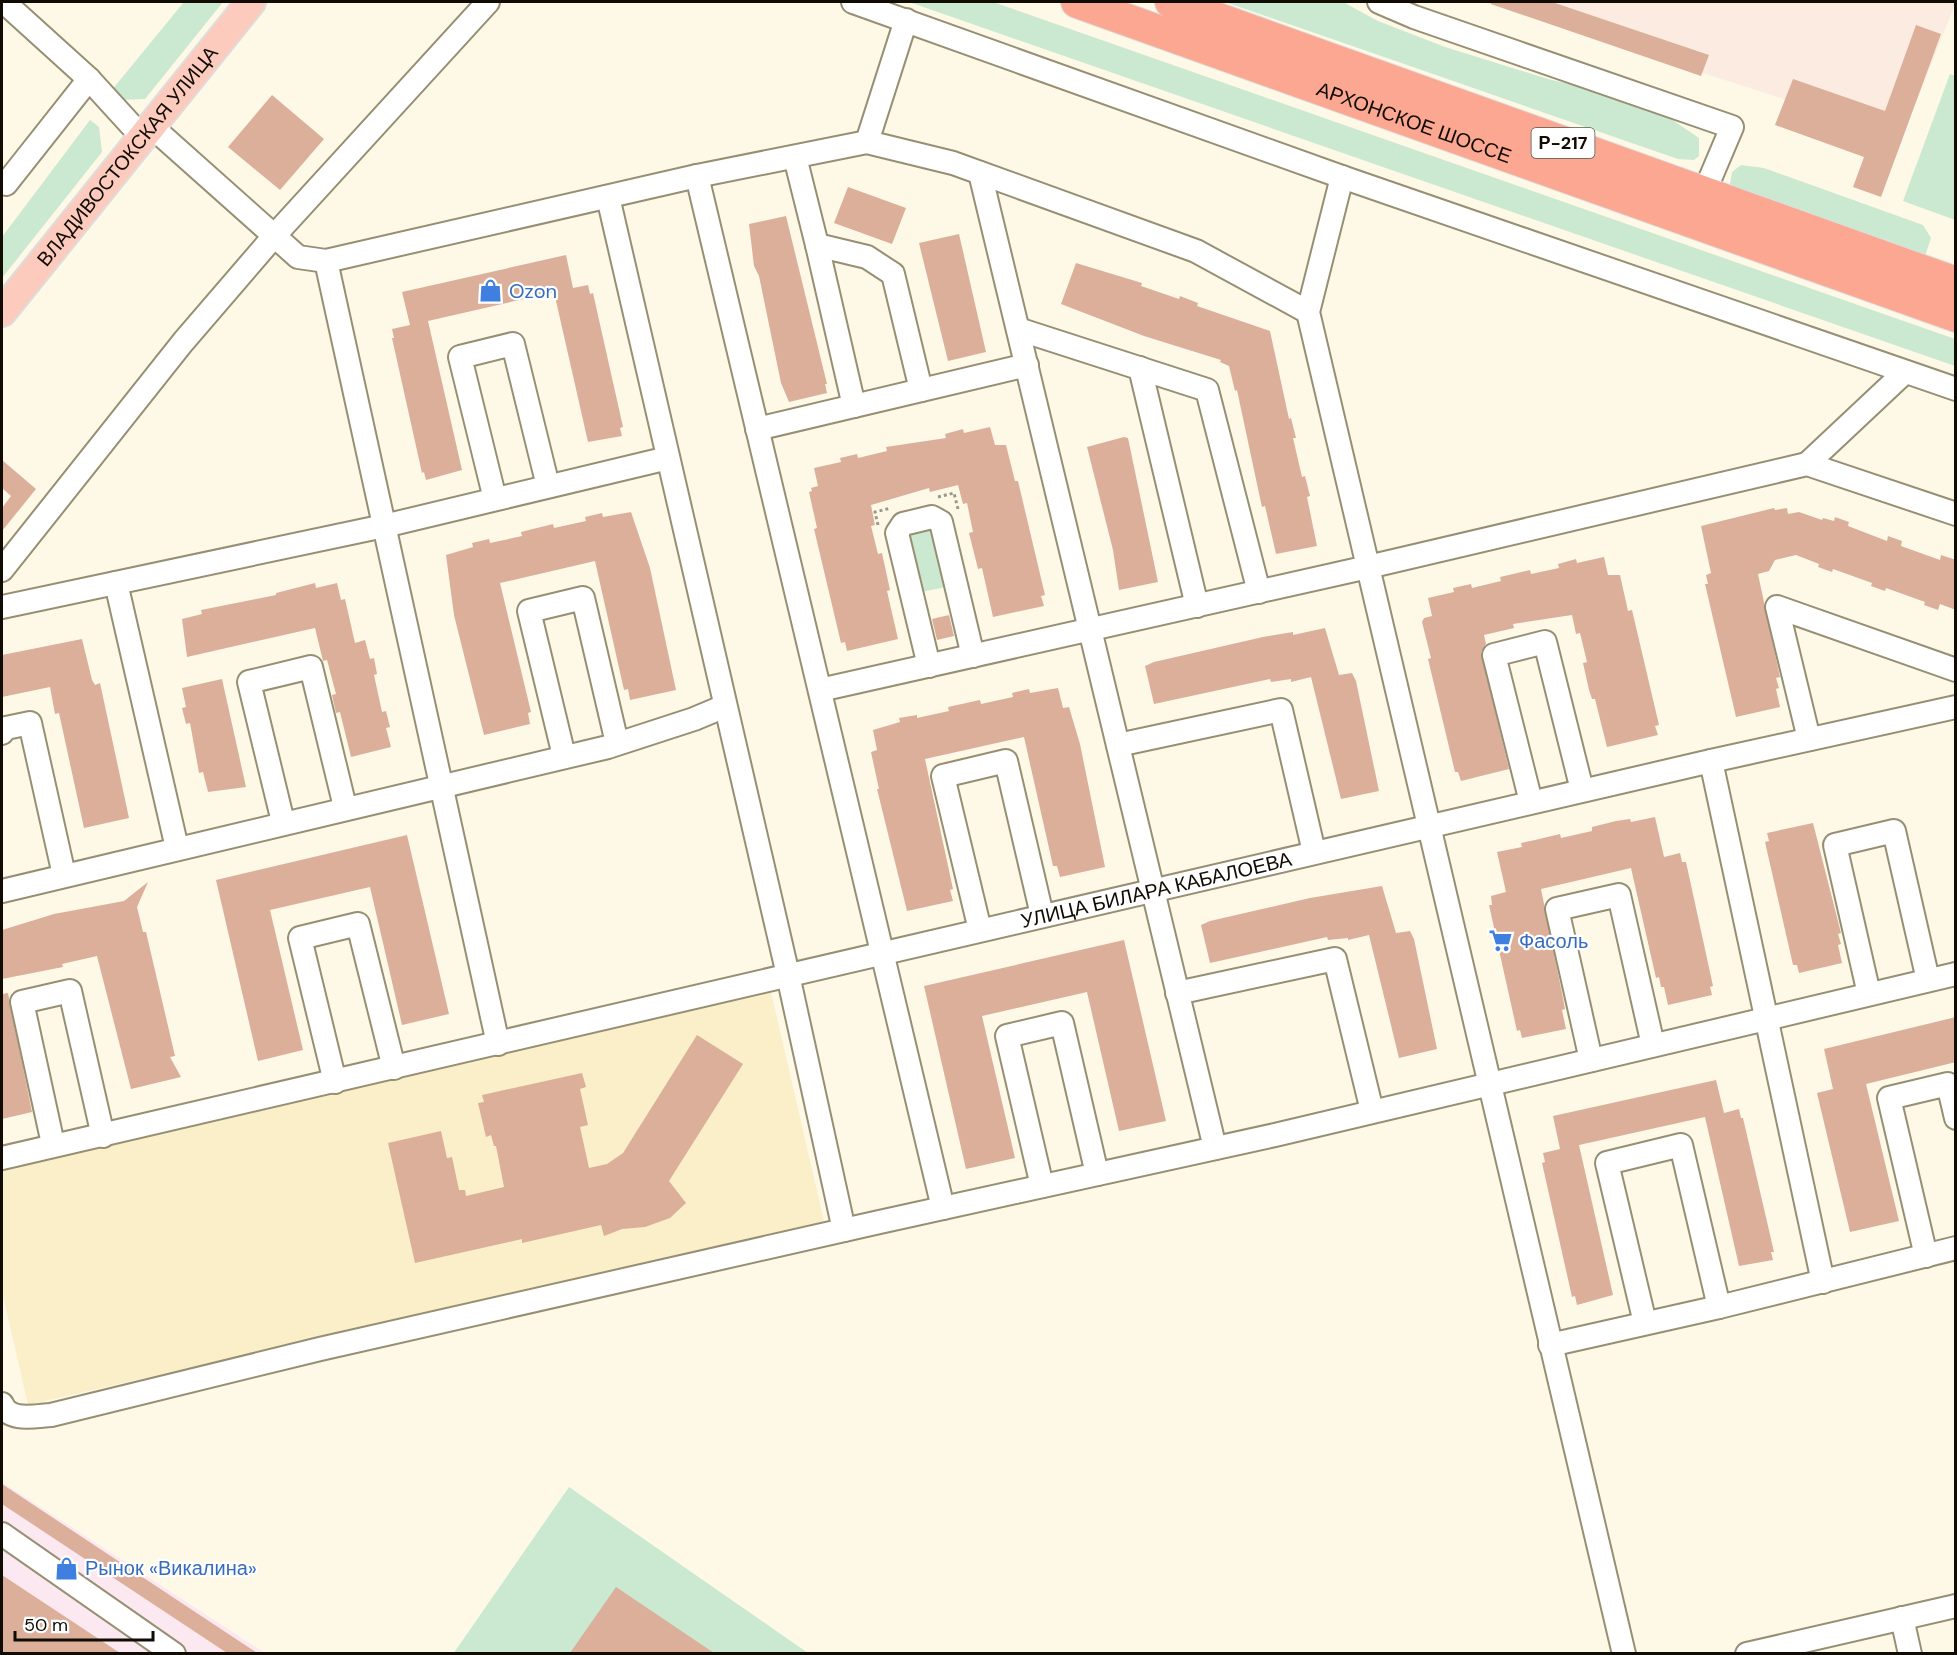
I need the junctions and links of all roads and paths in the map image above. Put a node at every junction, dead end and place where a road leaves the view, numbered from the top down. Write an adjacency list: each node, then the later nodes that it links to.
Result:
1 (4, 2): 9 (street)
2 (251, 2): 10 (main road, ВЛАДИВОСТОКСКАЯ УЛИЦА)
3 (488, 2): 19 (street)
4 (853, 2): 8 (street)
5 (1077, 2): 25 (highway, АРХОНСКОЕ ШОССЕ / Р-217)
6 (1171, 2): 17 (highway, АРХОНСКОЕ ШОССЕ / Р-217)
7 (1379, 2): 17 (street)
8 (906, 20): 11 (street); 15 (street)
9 (89, 79): 10 (street); 16 (street)
10 (146, 131): 19 (street); 23 (main road, ВЛАДИВОСТОКСКАЯ УЛИЦА)
11 (867, 142): 12 (street); 13 (street)
12 (795, 158): 14 (street); 20 (street)
13 (980, 173): 24 (street); 26 (street)
14 (697, 176): 18 (street); 33 (street)
15 (1342, 177): 24 (street); 29 (street)
16 (6, 184)
17 (1704, 193): 22 (highway, АРХОНСКОЕ ШОССЕ / Р-217)
18 (608, 196): 21 (street); 34 (street)
19 (275, 235): 21 (street); 41 (street)
20 (817, 245): 31 (street); 32 (street)
21 (326, 261): 39 (street)
22 (1956, 283)
23 (2, 312)
24 (1308, 312): 40 (street)
25 (1956, 316)
26 (1018, 329): 27 (street); 28 (street)
27 (1027, 365): 31 (street); 46 (street)
28 (1140, 368): 43 (street); 44 (street)
29 (1905, 372): 30 (street); 35 (street)
30 (1956, 389)
31 (921, 390): 32 (street)
32 (854, 406): 33 (street)
33 (757, 429): 50 (street)
34 (668, 458): 36 (street); 51 (street)
35 (1807, 464): 38 (street); 40 (street)
36 (548, 486): 37 (street); 37 (street)
37 (495, 499): 39 (street)
38 (1956, 514)
39 (384, 525): 42 (street); 59 (street)
40 (1368, 567): 43 (street); 64 (street)
41 (2, 570)
42 (116, 583): 45 (street); 65 (street)
43 (1259, 592): 44 (street)
44 (1197, 606): 46 (street)
45 (2, 608)
46 (1091, 629): 47 (street); 56 (street)
47 (973, 656): 48 (street); 48 (street)
48 (929, 666): 50 (street)
49 (1956, 670): 54 (street)
50 (820, 690): 72 (street)
51 (725, 706): 55 (street); 74 (street)
52 (1956, 707): 54 (street, УЛИЦА БИЛАРА КАБАЛОЕВА)
53 (2, 734): 67 (street)
54 (1809, 739): 58 (street, УЛИЦА БИЛАРА КАБАЛОЕВА)
55 (617, 743): 57 (street); 57 (street)
56 (1118, 745): 66 (street); 69 (street)
57 (564, 756): 59 (street)
58 (1711, 761): 60 (street, УЛИЦА БИЛАРА КАБАЛОЕВА); 78 (street)
59 (441, 784): 62 (street); 79 (street)
60 (1582, 790): 61 (street, УЛИЦА БИЛАРА КАБАЛОЕВА); 61 (street)
61 (1531, 802): 64 (street, УЛИЦА БИЛАРА КАБАЛОЕВА)
62 (345, 807): 63 (street); 63 (street)
63 (283, 822): 65 (street)
64 (1430, 825): 66 (street, УЛИЦА БИЛАРА КАБАЛОЕВА); 84 (street)
65 (177, 848): 67 (street)
66 (1314, 852): 69 (street, УЛИЦА БИЛАРА КАБАЛОЕВА)
67 (64, 875): 68 (street)
68 (2, 891)
69 (1152, 892): 70 (street, УЛИЦА БИЛАРА КАБАЛОЕВА); 76 (street)
70 (1042, 915): 71 (street, УЛИЦА БИЛАРА КАБАЛОЕВА); 71 (street)
71 (980, 930): 72 (street, УЛИЦА БИЛАРА КАБАЛОЕВА)
72 (882, 952): 74 (street, УЛИЦА БИЛАРА КАБАЛОЕВА); 93 (street)
73 (1956, 974): 75 (street)
74 (788, 975): 79 (street, УЛИЦА БИЛАРА КАБАЛОЕВА); 94 (street)
75 (1928, 980): 77 (street); 77 (street)
76 (1177, 993): 85 (street); 89 (street)
77 (1869, 994): 78 (street)
78 (1765, 1018): 80 (street); 97 (street)
79 (498, 1044): 82 (street, УЛИЦА БИЛАРА КАБАЛОЕВА)
80 (1653, 1045): 81 (street); 81 (street)
81 (1591, 1060): 84 (street)
82 (394, 1068): 83 (street, УЛИЦА БИЛАРА КАБАЛОЕВА); 83 (street)
83 (335, 1082): 87 (street, УЛИЦА БИЛАРА КАБАЛОЕВА)
84 (1491, 1082): 85 (street); 100 (street)
85 (1372, 1111): 89 (street)
86 (1956, 1118): 96 (street)
87 (102, 1136): 88 (street, УЛИЦА БИЛАРА КАБАЛОЕВА); 88 (street)
88 (53, 1144): 90 (street, УЛИЦА БИЛАРА КАБАЛОЕВА)
89 (1215, 1148): 91 (street)
90 (2, 1158)
91 (1097, 1174): 92 (street); 92 (street)
92 (1042, 1186): 93 (street)
93 (943, 1208): 94 (street)
94 (844, 1230): 101 (street)
95 (1956, 1248): 96 (street)
96 (1926, 1256): 97 (street)
97 (1823, 1282): 98 (street)
98 (1719, 1307): 99 (street); 99 (street)
99 (1645, 1323): 100 (street)
100 (1550, 1345): 106 (street)
101 (2, 1404)
102 (2, 1534): 105 (street)
103 (1956, 1606): 104 (street)
104 (1902, 1618): 107 (street); 108 (street)
105 (174, 1653)
106 (1624, 1653)
107 (1747, 1653)
108 (1910, 1653)

